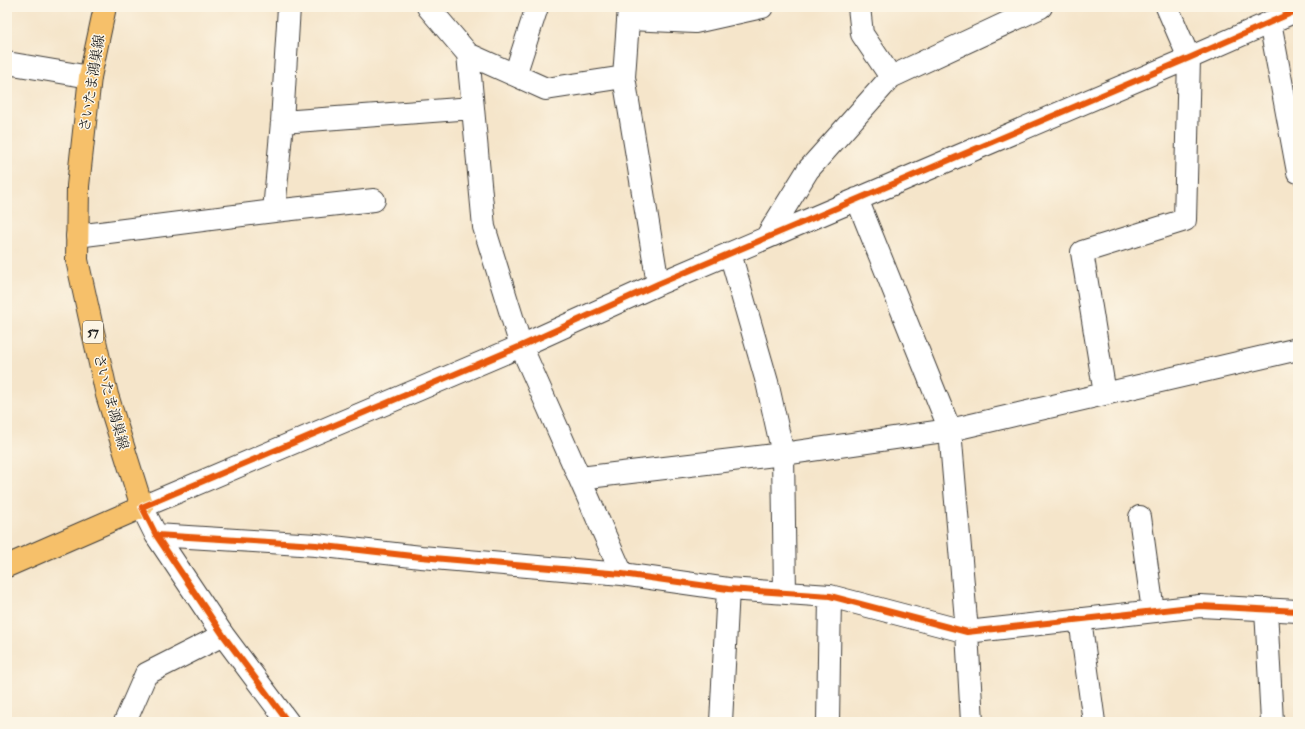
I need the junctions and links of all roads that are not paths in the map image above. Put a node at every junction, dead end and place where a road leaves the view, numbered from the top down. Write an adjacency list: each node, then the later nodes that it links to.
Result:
1 (105, 7): 16 (main road, さいたま鴻巣線 / 57)
2 (289, 7): 20 (street)
3 (537, 7): 15 (street)
4 (762, 7): 10 (street)
5 (859, 7): 18 (street)
6 (1041, 7): 18 (street)
7 (1167, 7): 13 (street)
8 (435, 10): 12 (street)
9 (1298, 10): 11 (street)
10 (629, 13): 17 (street)
11 (1270, 22): 13 (street); 21 (street)
12 (468, 54): 15 (street); 19 (street)
13 (1189, 58): 23 (street); 32 (street)
14 (7, 63): 16 (street)
15 (515, 75): 17 (street)
16 (90, 77): 26 (main road, さいたま鴻巣線 / 57)
17 (624, 77): 29 (street)
18 (890, 77): 27 (street)
19 (473, 108): 20 (street); 30 (street)
20 (282, 122): 25 (street)
21 (1294, 134): 22 (street)
22 (1298, 172)
23 (857, 199): 27 (street); 33 (street)
24 (374, 200): 25 (street)
25 (274, 211): 26 (street)
26 (77, 236): 36 (main road, さいたま鴻巣線 / 57)
27 (766, 238): 28 (street)
28 (730, 253): 29 (street); 34 (street)
29 (658, 284): 30 (street)
30 (521, 346): 35 (street); 36 (street)
31 (1298, 349): 32 (street)
32 (1105, 394): 33 (street)
33 (950, 430): 34 (street); 48 (street)
34 (783, 454): 35 (street); 42 (street)
35 (580, 478): 40 (street)
36 (142, 507): 38 (street); 39 (main road)
37 (1140, 516): 45 (street)
38 (156, 535): 40 (street); 49 (street)
39 (7, 566)
40 (622, 574): 41 (street)
41 (728, 589): 42 (street); 52 (street)
42 (785, 593): 43 (street)
43 (830, 596): 48 (street); 53 (street)
44 (1266, 609): 45 (street); 46 (street); 56 (street)
45 (1153, 611): 47 (street)
46 (1298, 611)
47 (1080, 619): 48 (street); 55 (street)
48 (967, 632): 54 (street)
49 (223, 635): 50 (street); 51 (street)
50 (125, 722)
51 (288, 722)
52 (721, 722)
53 (828, 722)
54 (972, 722)
55 (1094, 722)
56 (1272, 722)

